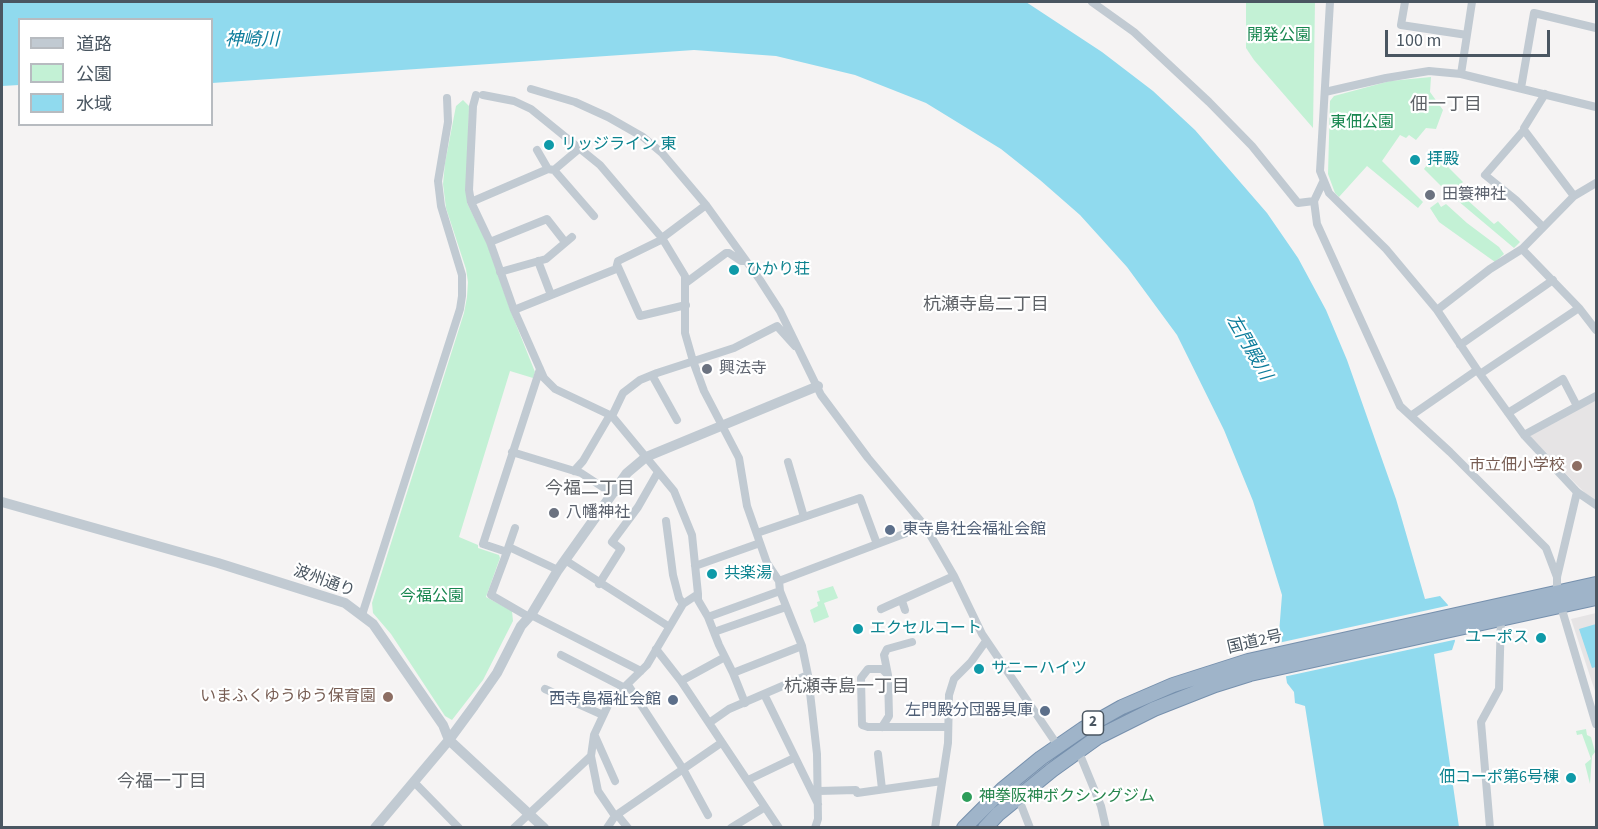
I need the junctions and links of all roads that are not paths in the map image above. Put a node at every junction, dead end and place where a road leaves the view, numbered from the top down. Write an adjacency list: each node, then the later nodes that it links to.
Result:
1 (1092, 2): 21 (street)
2 (1330, 2): 10 (street)
3 (1405, 2): 6 (street)
4 (1472, 2): 6 (street)
5 (1596, 28): 8 (street)
6 (1467, 35): 7 (street)
7 (1461, 74): 8 (street); 10 (street)
8 (1521, 88): 11 (street)
9 (531, 89): 23 (street)
10 (1325, 92): 18 (street)
11 (1545, 94): 13 (street); 14 (street)
12 (447, 98): 91 (street)
13 (1596, 107)
14 (1524, 130): 20 (street); 25 (street)
15 (580, 148): 17 (street); 22 (street); 26 (street)
16 (537, 150): 17 (street)
17 (551, 170): 22 (street); 24 (street)
18 (1323, 182): 21 (street); 39 (street)
19 (1596, 183): 20 (street)
20 (1574, 196): 25 (street)
21 (1314, 201): 54 (street)
22 (471, 202): 27 (street)
23 (706, 205): 26 (street); 30 (street)
24 (594, 216)
25 (1542, 226): 28 (street)
26 (662, 238): 31 (street); 34 (street)
27 (490, 242): 29 (street); 32 (street)
28 (1522, 249): 33 (street); 39 (street)
29 (538, 261): 32 (street); 35 (street)
30 (747, 261): 34 (street); 40 (street)
31 (618, 267): 35 (street); 36 (street)
32 (500, 272): 38 (street)
33 (1553, 280): 37 (street); 43 (street)
34 (687, 282): 36 (street)
35 (551, 295): 38 (street)
36 (686, 305): 45 (street)
37 (1579, 308): 42 (street); 47 (street)
38 (514, 310): 46 (street)
39 (1437, 310): 43 (street)
40 (780, 311): 41 (street); 44 (street)
41 (776, 326): 44 (street); 45 (street)
42 (1596, 330)
43 (1461, 345): 47 (street)
44 (800, 350): 49 (street)
45 (693, 362): 48 (street); 56 (street)
46 (540, 369): 53 (street); 58 (street)
47 (1478, 372): 52 (street); 54 (street)
48 (652, 375): 53 (street); 55 (street)
49 (818, 386): 56 (street); 69 (street)
50 (1596, 396): 51 (street)
51 (1577, 406): 52 (street); 57 (street)
52 (1509, 413): 57 (street)
53 (611, 415): 59 (street); 61 (street)
54 (1412, 415): 78 (street)
55 (677, 420)
56 (723, 426): 59 (street); 71 (street)
57 (1524, 435): 64 (street)
58 (512, 452): 61 (street); 74 (street)
59 (646, 457): 62 (street); 63 (street)
60 (788, 462): 67 (street)
61 (574, 471): 63 (street)
62 (658, 472): 76 (street); 79 (street)
63 (615, 492): 75 (street)
64 (1577, 492): 66 (street); 78 (street)
65 (2, 501): 91 (street, 波州通り)
66 (1596, 505)
67 (804, 517): 71 (street); 73 (street)
68 (666, 521): 86 (street)
69 (925, 526): 73 (street); 77 (street)
70 (515, 528): 74 (street)
71 (757, 533): 72 (street)
72 (760, 543): 76 (street); 81 (street)
73 (877, 544): 81 (street)
74 (508, 549): 75 (street); 92 (street)
75 (562, 565): 79 (street); 92 (street)
76 (695, 566): 82 (street)
77 (954, 576): 85 (street); 96 (street)
78 (1557, 577): 84 (street)
79 (599, 584): 94 (street)
80 (1596, 584): 84 (highway, 国道2号 / 2)
81 (780, 586): 87 (street); 93 (street)
82 (698, 594): 86 (street); 93 (street)
83 (1596, 598): 84 (highway, 国道2号 / 2)
84 (1558, 600): 90 (highway, 国道2号 / 2); 114 (street)
85 (902, 601): 88 (street); 89 (street)
86 (683, 604): 94 (street)
87 (786, 606): 95 (street); 98 (street)
88 (881, 609)
89 (905, 610)
90 (1500, 613): 102 (highway, 国道2号 / 2); 152 (street)
91 (362, 615): 118 (street, 波州通り)
92 (530, 616): 103 (street); 118 (street)
93 (708, 616): 95 (street)
94 (668, 626): 99 (street)
95 (714, 632): 101 (street)
96 (986, 641): 116 (street); 120 (street)
97 (912, 642): 106 (street)
98 (802, 646): 104 (street); 105 (street)
99 (656, 649): 103 (street); 107 (street)
100 (561, 655): 108 (street)
101 (725, 657): 104 (street); 107 (street)
102 (1249, 667): 120 (highway, 国道2号 / 2); 121 (highway, 国道2号 / 2)
103 (641, 671): 108 (street)
104 (733, 673): 111 (street)
105 (808, 675): 110 (street); 131 (street)
106 (888, 675): 115 (street); 115 (street)
107 (681, 681): 113 (street)
108 (626, 686): 112 (street); 125 (street)
109 (545, 689): 112 (street)
110 (764, 694): 111 (street); 124 (street)
111 (745, 703): 113 (street)
112 (603, 714): 117 (street)
113 (709, 723): 119 (street)
114 (1596, 724)
115 (882, 727): 116 (street)
116 (948, 728): 128 (street)
117 (594, 735): 123 (street); 127 (street)
118 (449, 740): 129 (street); 135 (street, 波州通り)
119 (722, 742): 125 (street); 126 (street)
120 (1058, 746): 148 (highway, 国道2号 / 2)
121 (1078, 750): 132 (highway, 国道2号 / 2); 151 (street)
122 (878, 754): 130 (street)
123 (591, 756): 135 (street); 137 (street)
124 (794, 758): 126 (street); 133 (street)
125 (683, 770): 136 (street); 137 (street)
126 (748, 780): 134 (street)
127 (615, 781)
128 (942, 781): 130 (street); 147 (street)
129 (414, 782): 138 (street); 139 (street)
130 (882, 789): 131 (street)
131 (819, 791): 133 (street)
132 (1018, 797): 149 (highway, 国道2号 / 2); 150 (street)
133 (818, 804): 146 (street)
134 (765, 807): 144 (street); 145 (street)
135 (528, 813): 140 (street); 141 (street, 波州通り)
136 (708, 815)
137 (615, 816): 142 (street); 143 (street)
138 (377, 827)
139 (459, 828)
140 (514, 828)
141 (544, 828)
142 (607, 828)
143 (628, 828)
144 (731, 828)
145 (779, 828)
146 (815, 828)
147 (935, 828)
148 (964, 828)
149 (985, 828)
150 (1030, 828)
151 (1106, 828)
152 (1490, 828)

